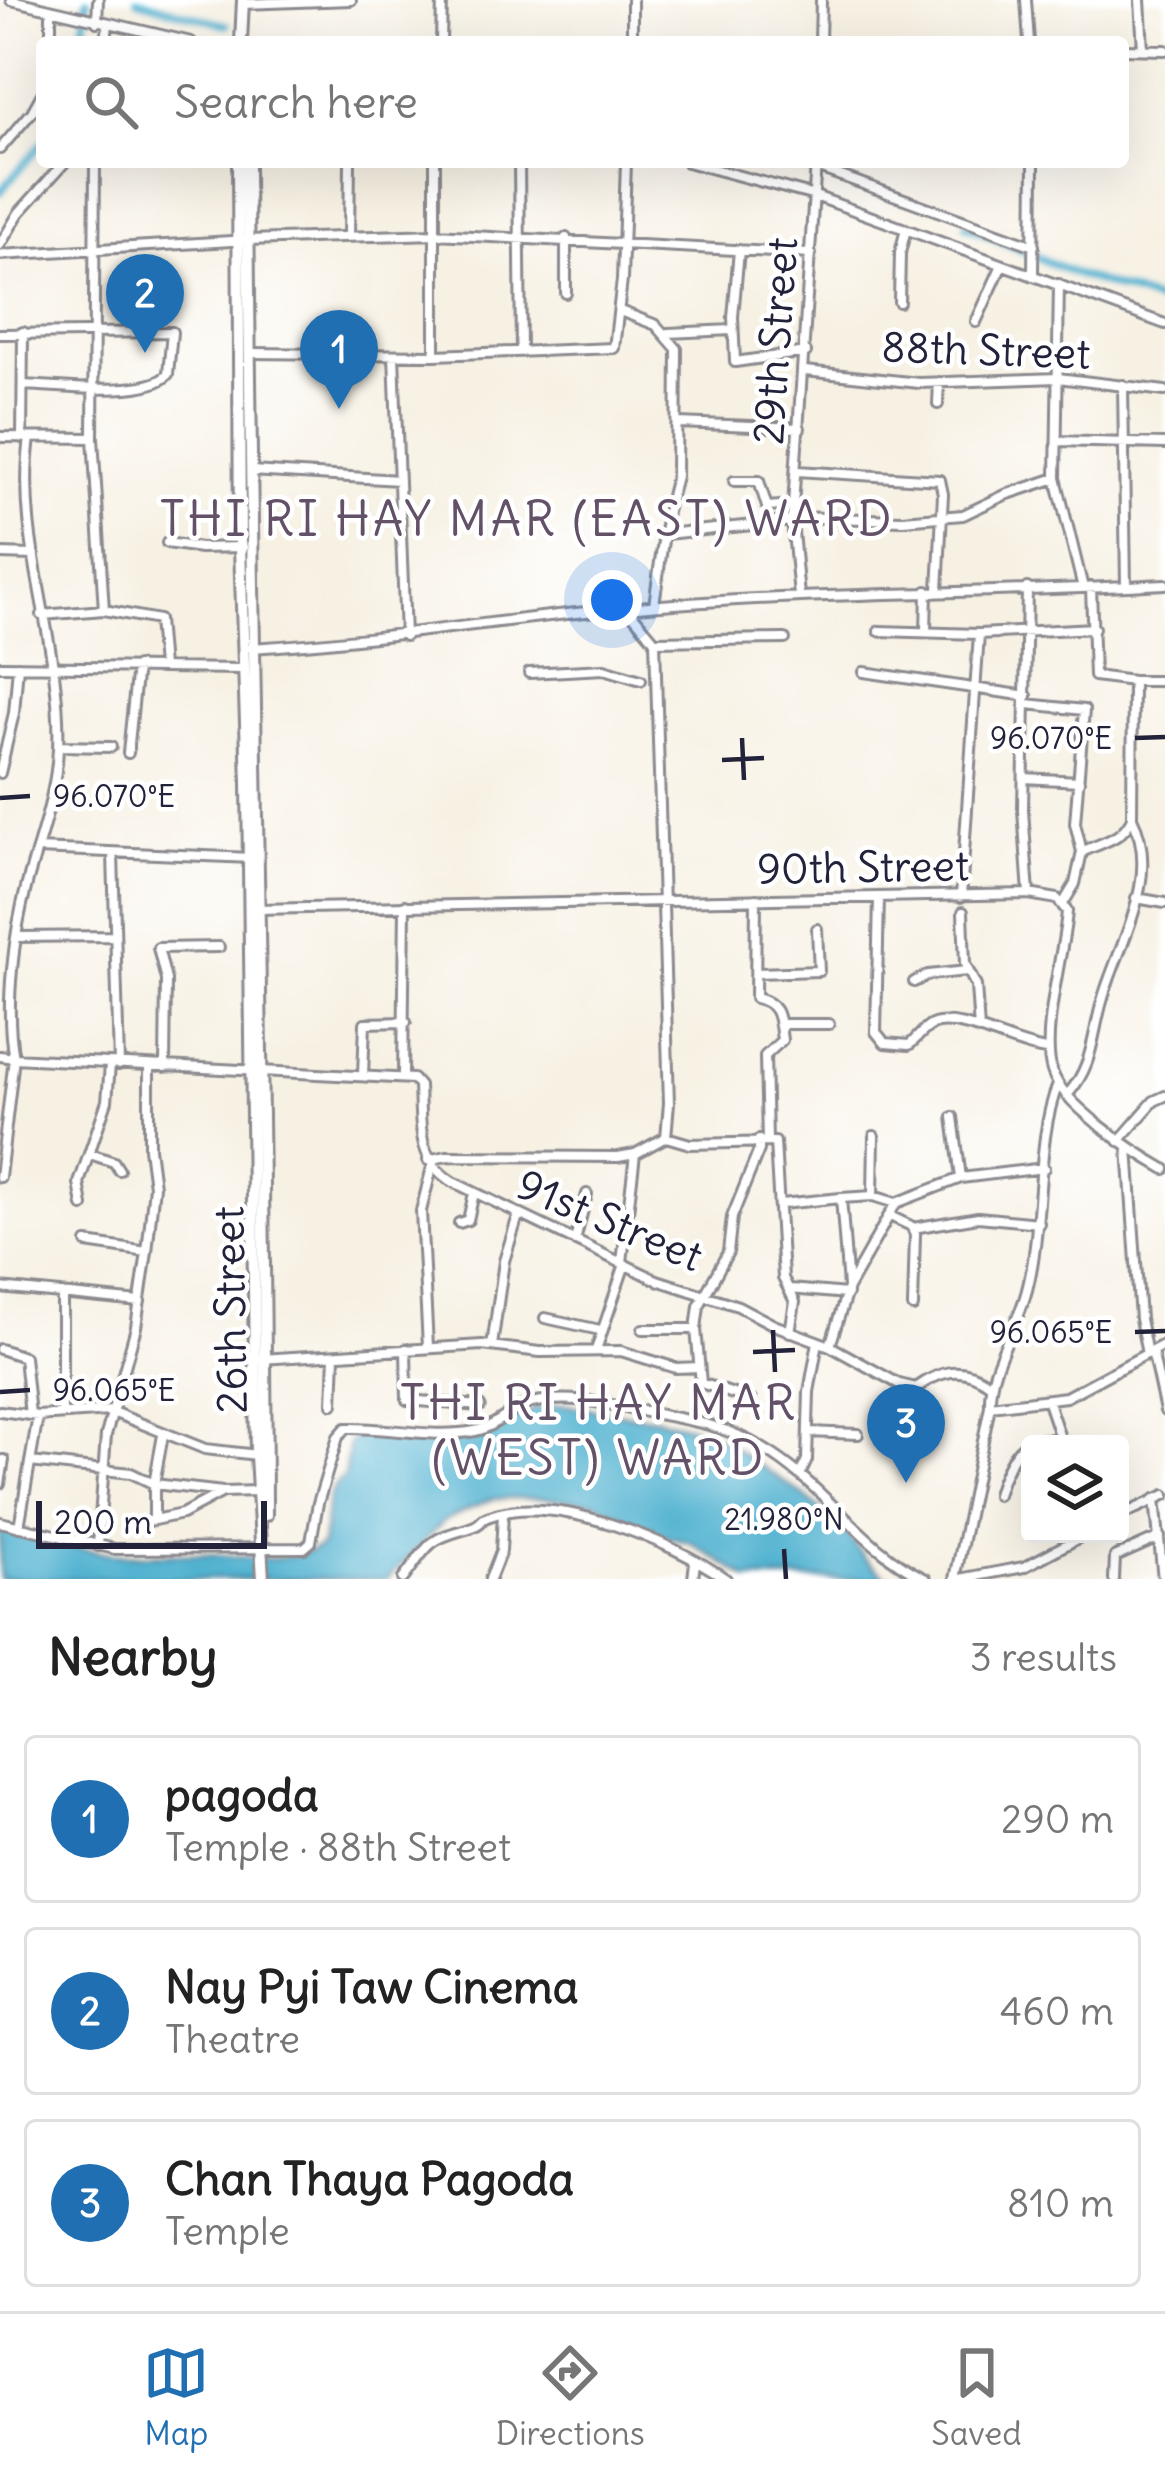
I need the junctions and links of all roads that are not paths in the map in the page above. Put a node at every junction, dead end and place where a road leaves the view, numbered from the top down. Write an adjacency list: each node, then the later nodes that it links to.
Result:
1 (11, 0): 10 (street)
2 (98, 0): 11 (street)
3 (351, 0): 9 (street)
4 (442, 0): 17 (street)
5 (632, 0): 18 (street)
6 (820, 0): 19 (street)
7 (1026, 0): 20 (street)
8 (1141, 0): 22 (street)
9 (243, 2): 16 (main road)
10 (51, 12): 11 (street); 13 (street)
11 (89, 20): 12 (street)
12 (108, 25): 14 (street); 15 (street)
13 (51, 36)
14 (107, 36)
15 (162, 36)
16 (242, 36)
17 (442, 36)
18 (632, 36)
19 (820, 36)
20 (1029, 36)
21 (1129, 49): 22 (street)
22 (1143, 49): 23 (street)
23 (1165, 50)
24 (36, 105): 25 (street)
25 (0, 149)
26 (60, 168): 46 (street)
27 (95, 168): 48 (street)
28 (238, 168): 44 (main road)
29 (248, 168): 44 (main road)
30 (350, 168): 41 (street)
31 (435, 168): 40 (street)
32 (519, 168): 42 (street)
33 (626, 168): 45 (street)
34 (713, 168): 38 (street)
35 (816, 168): 38 (street, 29th Street)
36 (821, 168): 47 (street)
37 (1034, 168): 47 (street)
38 (815, 192): 39 (street); 50 (street, 29th Street)
39 (906, 229): 52 (street); 56 (street)
40 (436, 233): 41 (street); 42 (street); 69 (street)
41 (349, 236): 44 (street)
42 (520, 236): 43 (street); 65 (street)
43 (566, 238): 45 (street); 55 (street)
44 (244, 240): 48 (street); 66 (main road); 86 (main road)
45 (624, 242): 49 (street); 57 (street)
46 (0, 244)
47 (1034, 248): 53 (street)
48 (92, 249): 51 (street); 62 (street)
49 (739, 250): 50 (street); 60 (street)
50 (812, 254): 67 (street, 29th Street)
51 (0, 255)
52 (1002, 265): 53 (street); 58 (street)
53 (1034, 273): 54 (street)
54 (1059, 284): 59 (street); 71 (street)
55 (566, 293)
56 (899, 302)
57 (620, 311): 63 (street); 65 (street)
58 (976, 322)
59 (1165, 324)
60 (732, 330): 63 (street); 67 (street)
61 (23, 332): 62 (street); 64 (street); 73 (street)
62 (93, 332): 75 (street); 75 (street)
63 (666, 333): 78 (street)
64 (0, 334)
65 (521, 351): 69 (street)
66 (248, 352): 68 (street); 86 (main road)
67 (806, 352): 70 (street, 29th Street)
68 (394, 355): 69 (street); 89 (street)
69 (435, 355)
70 (805, 371): 72 (street, 88th Street); 79 (street, 29th Street)
71 (1058, 378): 72 (street, 88th Street); 74 (street, 88th Street); 83 (street)
72 (939, 382): 77 (street)
73 (23, 385): 75 (street); 81 (street)
74 (1124, 385): 76 (street, 88th Street); 84 (street)
75 (95, 388): 82 (street)
76 (1165, 391)
77 (938, 404)
78 (678, 423): 79 (street); 94 (street)
79 (800, 428): 87 (street, 29th Street)
80 (0, 437): 81 (street)
81 (26, 438): 82 (street); 98 (street)
82 (93, 438): 107 (street)
83 (1057, 441): 84 (street); 88 (street)
84 (1121, 444): 85 (street); 100 (street)
85 (1165, 444)
86 (244, 471): 89 (street); 96 (main road)
87 (796, 472): 91 (street, 29th Street); 92 (street)
88 (1056, 478): 92 (street); 101 (street)
89 (399, 480): 114 (street)
90 (734, 482): 91 (street)
91 (794, 505): 93 (street, 29th Street)
92 (942, 518): 93 (street); 103 (street)
93 (792, 519): 94 (street); 104 (street, 29th Street)
94 (666, 534): 105 (street)
95 (167, 543): 96 (street)
96 (245, 547): 117 (main road)
97 (0, 554): 98 (street)
98 (34, 555): 108 (street)
99 (1165, 584): 100 (street)
100 (1126, 586): 101 (street)
101 (1087, 587): 102 (street); 109 (street)
102 (1027, 588): 103 (street); 112 (street)
103 (933, 591): 104 (street); 111 (street)
104 (799, 596): 105 (street)
105 (654, 605): 106 (street)
106 (627, 608): 114 (street); 116 (street)
107 (104, 610): 108 (street); 122 (street)
108 (42, 615): 118 (street)
109 (1094, 628): 112 (street); 127 (street)
110 (878, 631): 111 (street)
111 (926, 632): 113 (street)
112 (1026, 632): 113 (street); 130 (street)
113 (979, 634): 129 (street)
114 (405, 636): 117 (street)
115 (785, 638): 116 (street)
116 (655, 640): 146 (street)
117 (248, 648): 123 (main road)
118 (55, 665): 120 (street); 121 (street); 131 (street)
119 (0, 666): 120 (street)
120 (18, 666): 134 (street)
121 (137, 667): 122 (street); 133 (street)
122 (162, 667): 123 (street)
123 (249, 669): 141 (main road, 26th Street)
124 (864, 672): 129 (street)
125 (530, 674): 126 (street)
126 (641, 680)
127 (1133, 681): 128 (street); 137 (street)
128 (1165, 681)
129 (975, 691): 130 (street); 143 (street)
130 (1027, 700): 135 (street); 136 (street)
131 (58, 746): 132 (street); 138 (street)
132 (111, 747)
133 (128, 753)
134 (0, 773)
135 (1024, 778): 136 (street); 142 (street)
136 (1079, 781): 139 (street)
137 (1132, 818): 139 (street); 145 (street)
138 (37, 849): 140 (street); 155 (street)
139 (1082, 852): 149 (street)
140 (113, 854): 141 (street); 154 (street)
141 (254, 858): 151 (main road, 26th Street)
142 (1029, 894): 143 (street, 90th Street); 149 (street, 90th Street)
143 (961, 897): 144 (street, 90th Street)
144 (879, 898): 147 (street, 90th Street); 165 (street)
145 (1136, 898): 148 (street); 176 (street)
146 (661, 899): 147 (street, 90th Street); 150 (street, 90th Street); 180 (street)
147 (756, 899): 158 (street)
148 (1165, 903)
149 (1063, 904): 166 (street)
150 (404, 905): 151 (street); 162 (street)
151 (255, 909): 172 (main road, 26th Street)
152 (963, 912): 157 (street)
153 (817, 929): 158 (street)
154 (114, 936): 155 (street); 169 (street)
155 (17, 938): 161 (street)
156 (219, 947): 171 (street)
157 (967, 971): 159 (street); 165 (street)
158 (756, 973): 163 (street)
159 (914, 982)
160 (0, 987): 161 (street)
161 (13, 989): 168 (street)
162 (406, 1022): 173 (street); 174 (street)
163 (780, 1024): 164 (street); 181 (street)
164 (829, 1024)
165 (979, 1030): 166 (street)
166 (1048, 1050): 175 (street)
167 (0, 1056): 168 (street)
168 (14, 1058): 169 (street); 189 (street)
169 (115, 1065): 170 (street); 183 (street)
170 (149, 1066): 171 (street); 205 (street)
171 (165, 1066): 172 (street)
172 (257, 1070): 173 (street); 229 (main road, 26th Street)
173 (363, 1075): 174 (street)
174 (403, 1076): 185 (street)
175 (1058, 1084): 176 (street); 186 (street)
176 (1068, 1094): 182 (street)
177 (1165, 1096): 182 (street)
178 (953, 1117): 190 (street)
179 (874, 1136): 193 (street)
180 (666, 1137): 181 (street); 184 (street)
181 (763, 1140): 196 (street); 210 (street)
182 (1124, 1145): 187 (street); 227 (street)
183 (90, 1154): 188 (street); 197 (street)
184 (635, 1154): 185 (street); 206 (street)
185 (430, 1163): 191 (street, 91st Street); 223 (street)
186 (1044, 1168): 190 (street); 200 (street)
187 (1165, 1169)
188 (118, 1170)
189 (0, 1177)
190 (962, 1178): 195 (street)
191 (474, 1193): 198 (street, 91st Street); 201 (street)
192 (587, 1194): 203 (street)
193 (873, 1196): 194 (street); 195 (street)
194 (842, 1198): 196 (street); 209 (street)
195 (896, 1203): 199 (street)
196 (781, 1204): 208 (street)
197 (83, 1206)
198 (518, 1216): 203 (street, 91st Street); 221 (street)
199 (890, 1216): 202 (street); 209 (street)
200 (1039, 1222): 202 (street); 231 (street)
201 (459, 1223)
202 (913, 1228): 213 (street)
203 (575, 1240): 206 (street, 91st Street)
204 (87, 1243): 205 (street)
205 (147, 1252): 212 (street)
206 (624, 1263): 210 (street, 91st Street); 217 (street)
207 (0, 1288): 211 (street)
208 (788, 1288): 209 (street); 218 (street)
209 (848, 1291): 222 (street)
210 (703, 1293): 216 (street); 218 (street, 91st Street)
211 (62, 1294): 212 (street); 240 (street)
212 (140, 1302): 239 (street)
213 (913, 1307)
214 (545, 1318): 217 (street)
215 (643, 1329): 216 (street)
216 (696, 1329): 230 (street)
217 (600, 1330): 226 (street)
218 (790, 1332): 219 (street, 91st Street)
219 (818, 1342): 222 (street, 91st Street); 242 (street)
220 (1165, 1345): 227 (street)
221 (492, 1346): 223 (street); 226 (street)
222 (830, 1346): 231 (street, 91st Street)
223 (428, 1347): 225 (street)
224 (0, 1348): 241 (street)
225 (406, 1349): 228 (street); 235 (street)
226 (596, 1350): 230 (street)
227 (1149, 1352): 233 (street); 238 (street)
228 (334, 1354): 229 (street); 234 (street)
229 (259, 1359): 247 (main road, 26th Street)
230 (699, 1367): 232 (street)
231 (988, 1383): 236 (street)
232 (751, 1400)
233 (1048, 1402): 236 (street); 245 (street)
234 (333, 1404)
235 (480, 1406)
236 (990, 1406): 275 (street)
237 (0, 1411): 241 (street)
238 (1165, 1411)
239 (110, 1412): 240 (street); 244 (street); 250 (street)
240 (62, 1414): 241 (street)
241 (34, 1415): 249 (street)
242 (808, 1432): 243 (street); 251 (street)
243 (858, 1434)
244 (163, 1435): 247 (street); 253 (street)
245 (1059, 1435)
246 (1021, 1447): 256 (street)
247 (261, 1455): 254 (main road, 26th Street)
248 (4, 1460): 252 (street)
249 (30, 1462): 250 (street); 263 (street)
250 (102, 1469): 253 (street); 266 (street)
251 (800, 1475): 267 (street); 274 (street)
252 (0, 1484)
253 (154, 1484): 255 (street); 260 (street)
254 (262, 1491): 255 (street); 267 (main road, 26th Street)
255 (223, 1492): 260 (street)
256 (997, 1495)
257 (1160, 1497): 258 (street); 264 (street)
258 (1129, 1512)
259 (503, 1514): 268 (street); 270 (street); 271 (street)
260 (154, 1520): 262 (street)
261 (0, 1522): 263 (street)
262 (140, 1523)
263 (19, 1527): 266 (street)
264 (1160, 1538): 276 (street); 277 (street)
265 (1069, 1543): 275 (street)
266 (98, 1546): 267 (street)
267 (262, 1550): 269 (main road, 26th Street)
268 (695, 1562): 272 (street); 273 (street)
269 (262, 1579)
270 (403, 1579)
271 (490, 1579)
272 (693, 1579)
273 (726, 1579)
274 (926, 1579)
275 (958, 1579)
276 (1114, 1579)
277 (1163, 1579)

